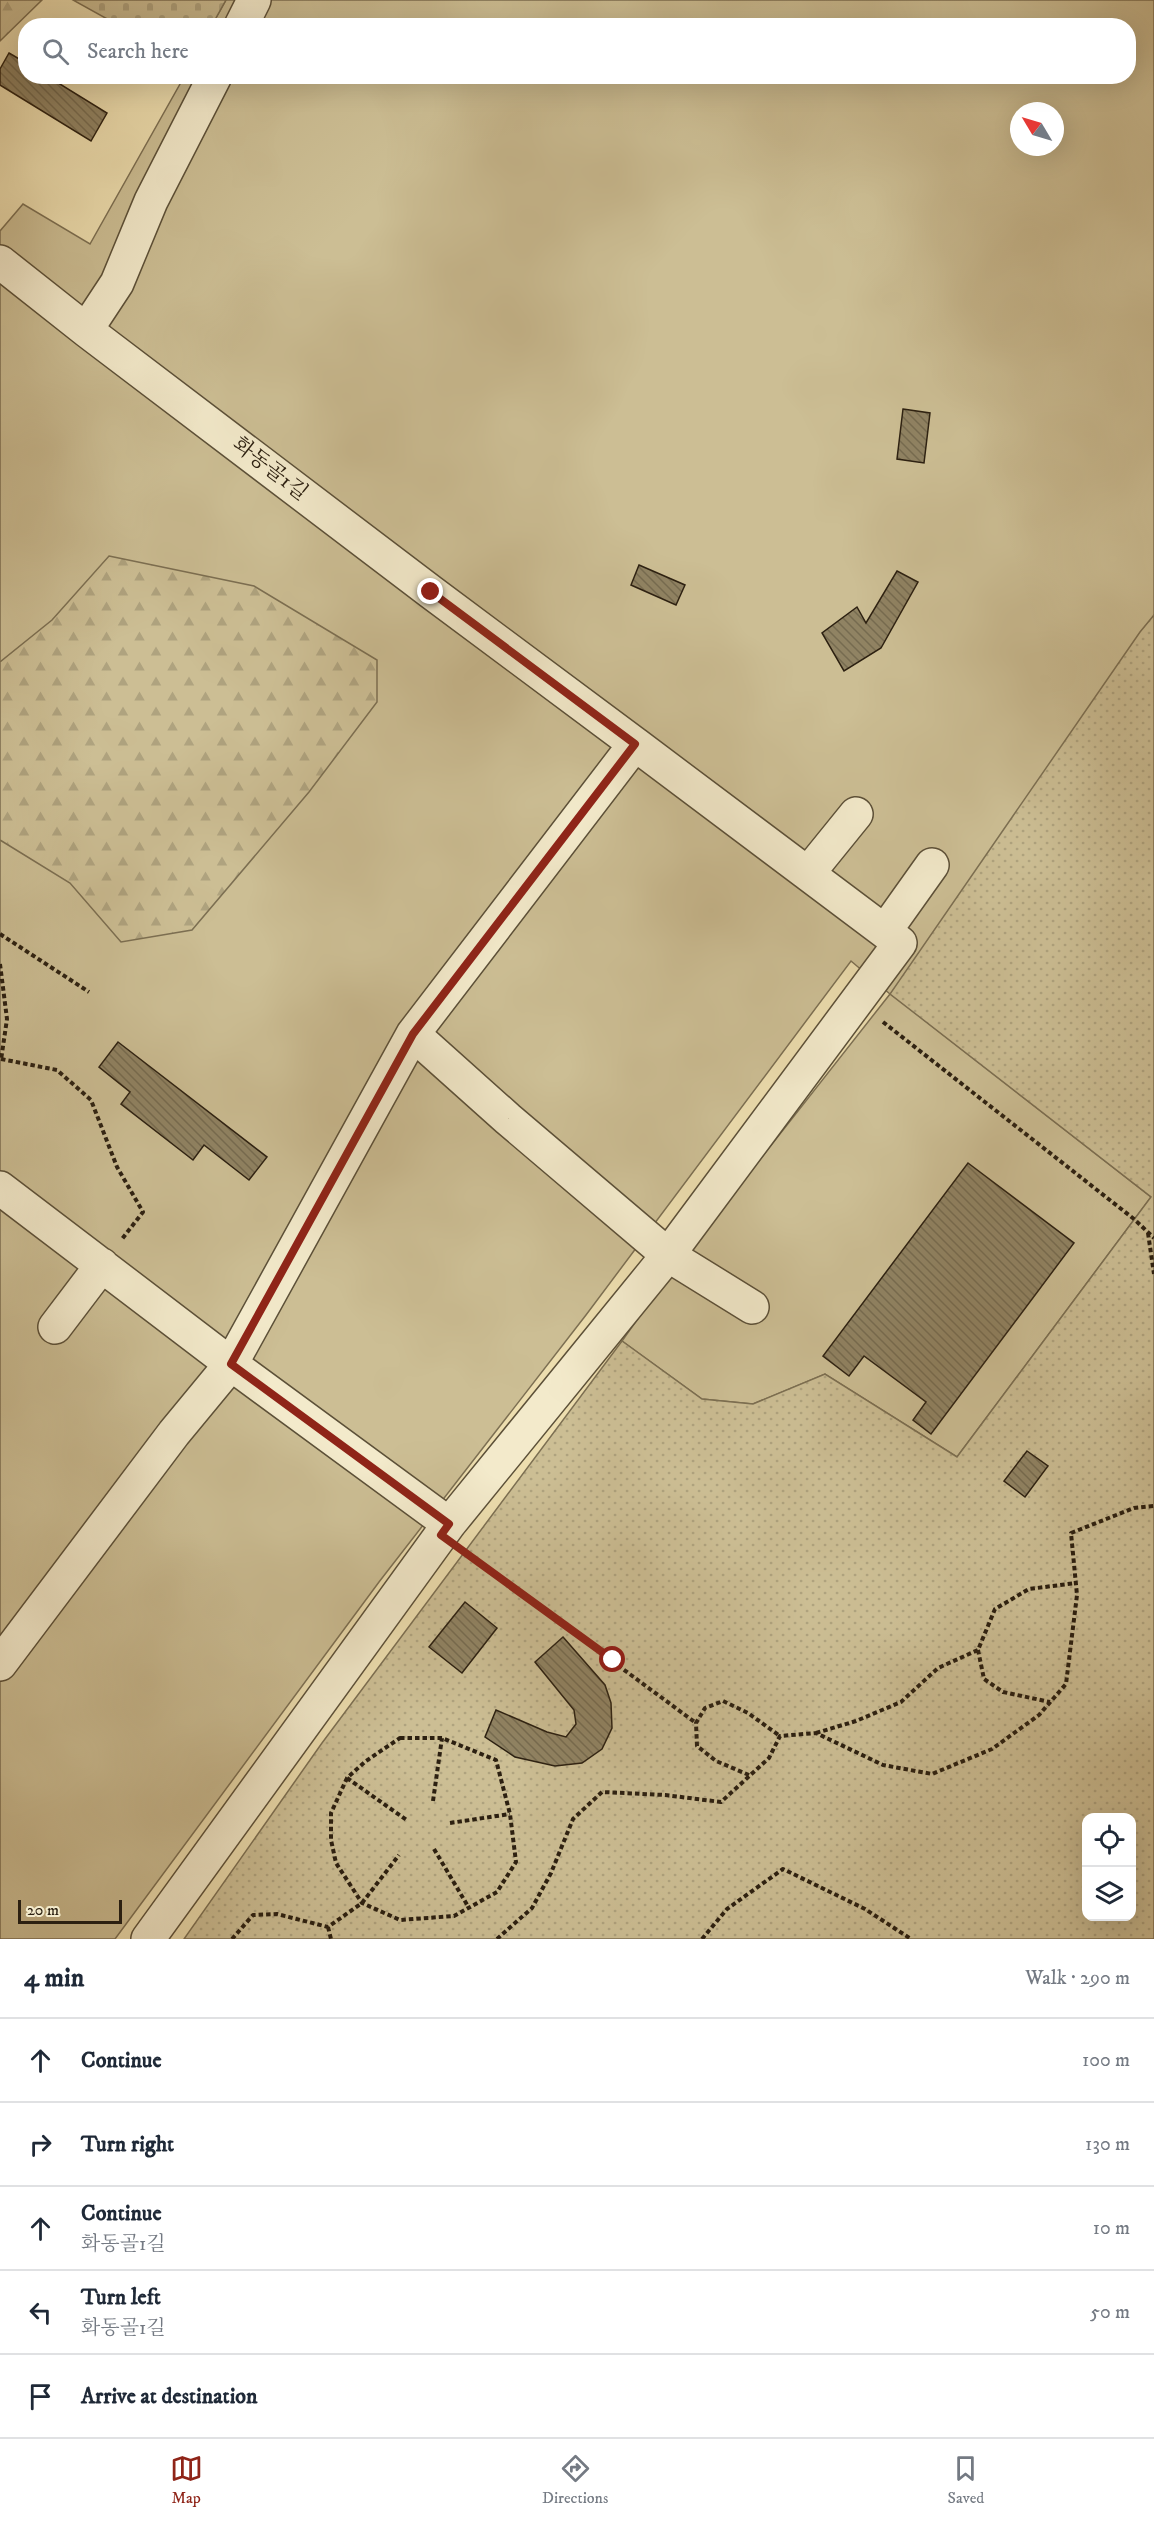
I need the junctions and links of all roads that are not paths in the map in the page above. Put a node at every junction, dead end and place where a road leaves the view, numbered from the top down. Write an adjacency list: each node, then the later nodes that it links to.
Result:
1 (254, 0): 2 (street)
2 (245, 18)
3 (211, 84): 5 (street)
4 (0, 262): 5 (street, 화동골1길)
5 (86, 330): 6 (street, 화동골1길)
6 (635, 744): 9 (street, 화동골1길); 11 (street)
7 (856, 814): 9 (street)
8 (932, 865): 10 (street)
9 (809, 872): 10 (street, 화동골1길)
10 (893, 937): 13 (street)
11 (413, 1034): 13 (street); 17 (street)
12 (0, 1188): 14 (street)
13 (668, 1255): 15 (street); 18 (street)
14 (102, 1265): 16 (street); 17 (street)
15 (752, 1307)
16 (55, 1327)
17 (231, 1364): 18 (street); 19 (street)
18 (445, 1529): 20 (street)
19 (0, 1664)
20 (147, 1939)

